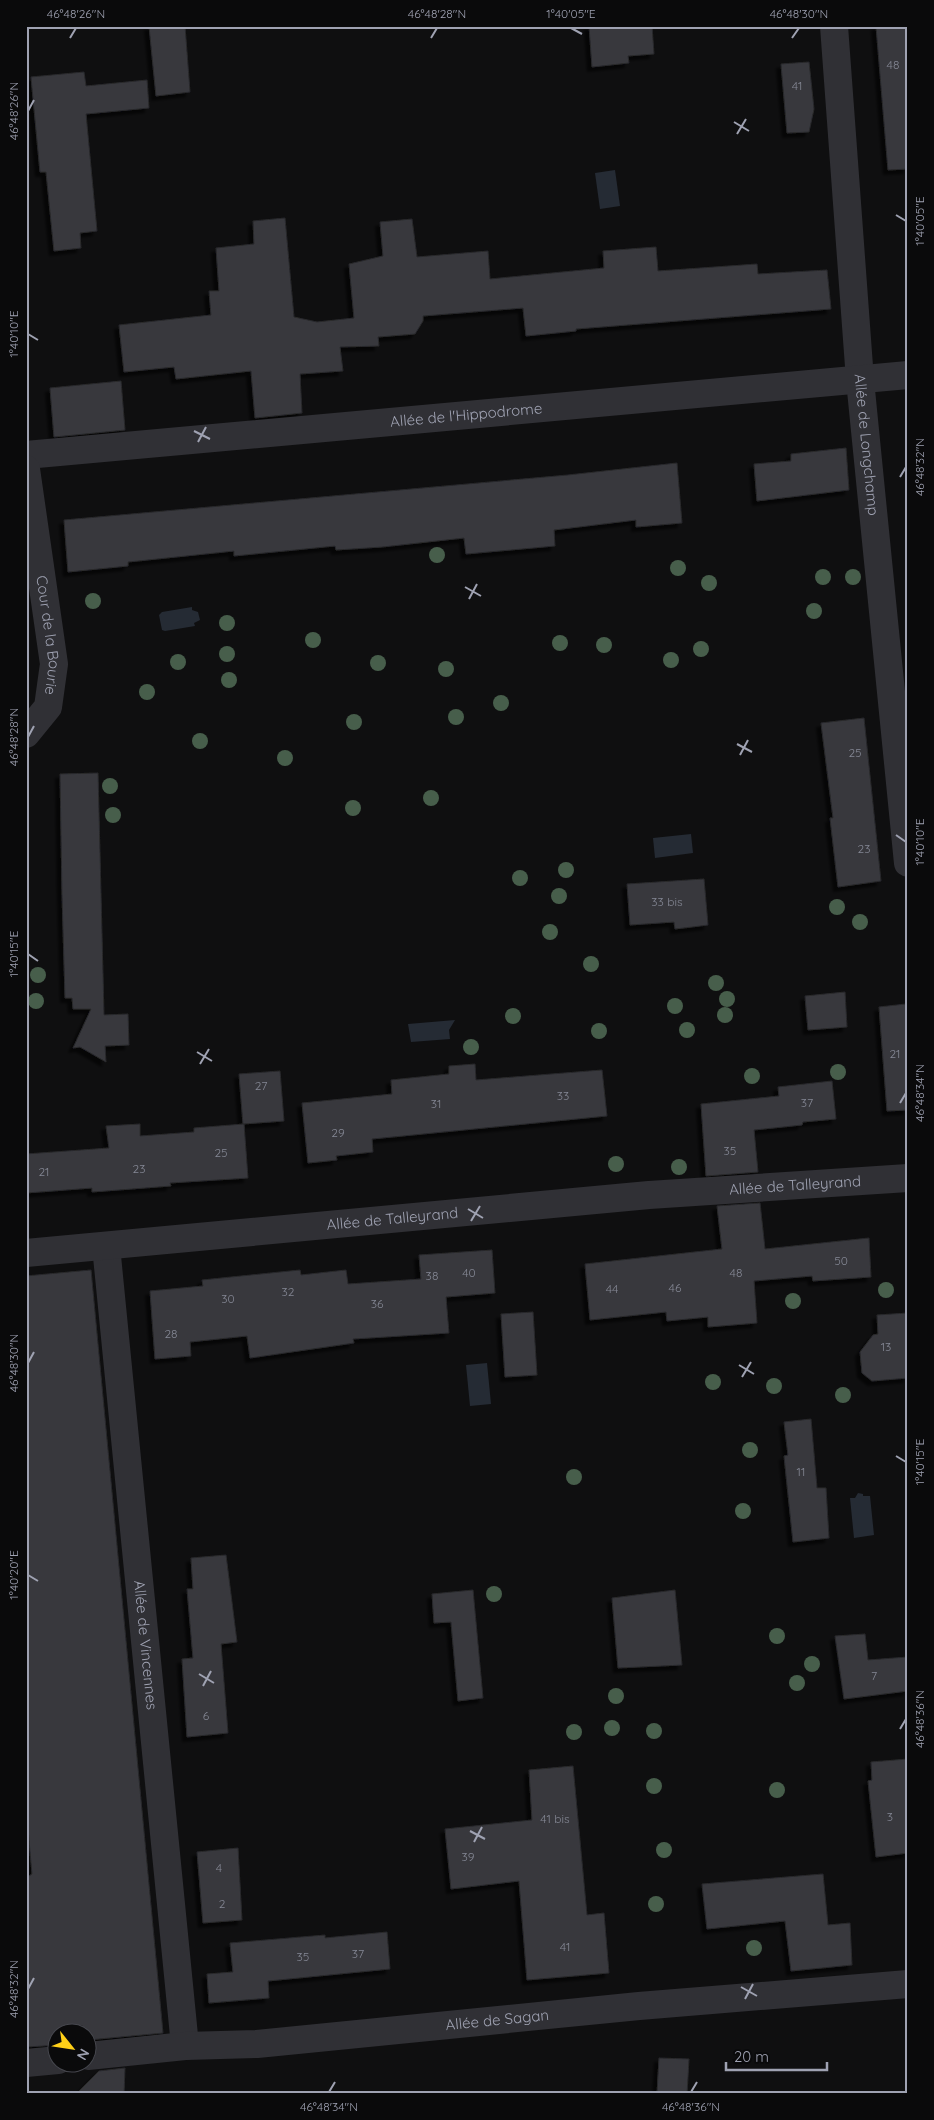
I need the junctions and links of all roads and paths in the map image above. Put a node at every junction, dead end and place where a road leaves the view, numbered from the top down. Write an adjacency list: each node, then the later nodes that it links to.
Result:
1 (834, 26): 3 (street, Allée de Longchamp)
2 (908, 375): 3 (street, Allée de l'Hippodrome)
3 (860, 380): 4 (street, Allée de l'Hippodrome); 7 (street, Allée de Longchamp)
4 (26, 455)
5 (26, 468): 6 (street, Cour de la Bourie)
6 (26, 734)
7 (908, 863)
8 (908, 1178): 9 (street, Allée de Talleyrand)
9 (106, 1246): 10 (street, Allée de Talleyrand); 12 (street, Allée de Vincennes)
10 (26, 1253)
11 (908, 1984): 12 (street, Allée de Sagan)
12 (185, 2046): 13 (street, Allée de Sagan)
13 (98, 2055)
14 (48, 2061): 15 (street)
15 (26, 2063)

